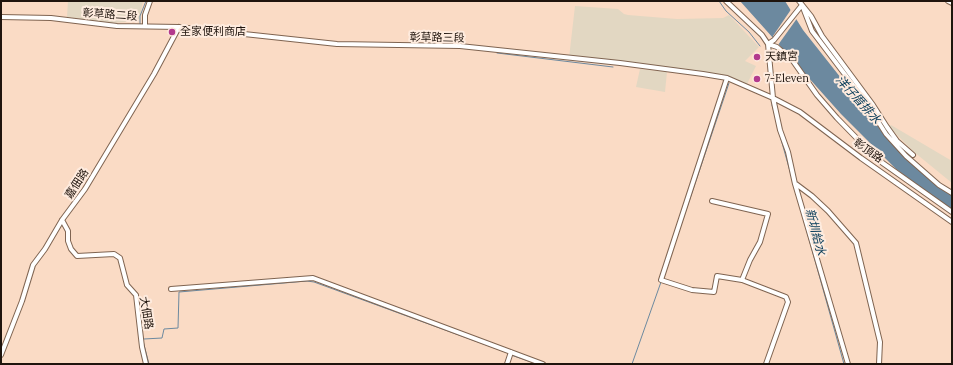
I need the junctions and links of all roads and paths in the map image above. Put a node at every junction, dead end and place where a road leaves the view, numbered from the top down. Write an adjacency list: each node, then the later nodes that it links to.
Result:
1 (150, 1): 7 (street)
2 (726, 1): 9 (street)
3 (948, 1): 5 (street)
4 (801, 3): 9 (street); 12 (street); 14 (street)
5 (952, 3)
6 (1, 17): 7 (street, 彰草路二段)
7 (145, 26): 8 (street, 彰草路三段)
8 (178, 27): 10 (street, 彰草路三段); 17 (street, 嘉佃路)
9 (768, 44): 11 (street); 16 (street)
10 (727, 78): 11 (street, 彰頂路); 19 (street)
11 (771, 97): 13 (street); 18 (street, 彰頂路)
12 (913, 156)
13 (795, 184): 27 (street); 28 (street)
14 (952, 193)
15 (712, 202): 19 (street)
16 (952, 212)
17 (62, 220): 22 (street, 嘉佃路); 23 (street, 大佃路)
18 (952, 222)
19 (742, 280): 26 (street)
20 (171, 289): 21 (street)
21 (511, 352): 24 (street); 25 (street)
22 (1, 355)
23 (146, 364)
24 (507, 364)
25 (543, 364)
26 (766, 364)
27 (848, 364)
28 (880, 364)

